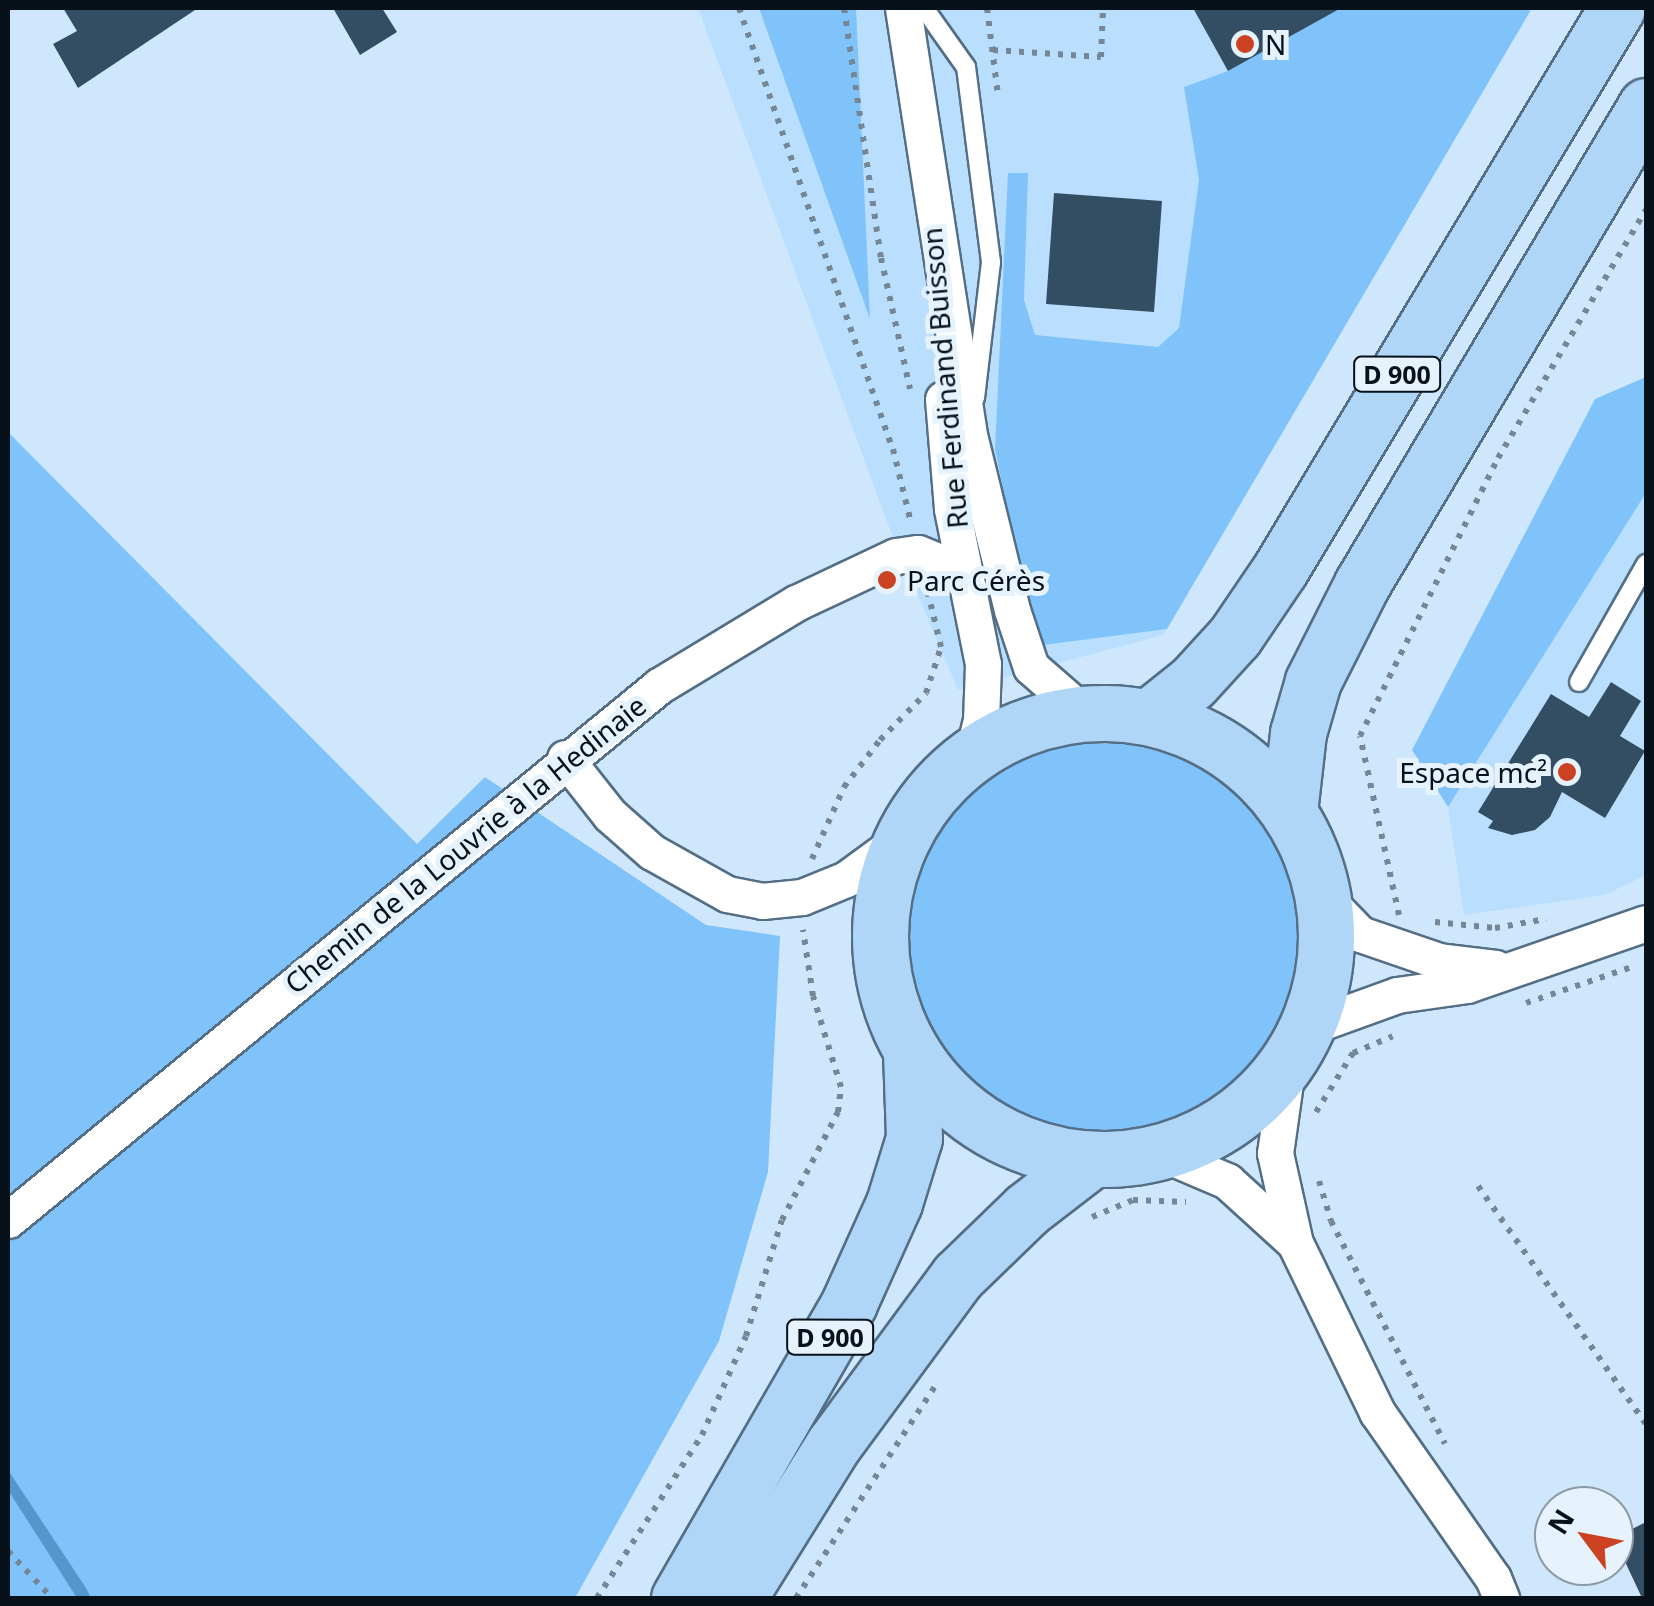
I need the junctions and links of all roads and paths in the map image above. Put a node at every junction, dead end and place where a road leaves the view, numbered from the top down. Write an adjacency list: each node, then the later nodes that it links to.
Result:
1 (739, 8): 13 (path)
2 (844, 8): 11 (path)
3 (903, 8): 9 (street, Rue Ferdinand Buisson)
4 (924, 8): 12 (lane)
5 (1104, 8): 7 (path)
6 (1616, 8): 18 (main road, D 900)
7 (994, 50)
8 (1646, 106): 21 (main road, D 900)
9 (928, 178): 12 (street, Rue Ferdinand Buisson); 15 (street, Rue Ferdinand Buisson)
10 (1646, 210): 27 (path)
11 (911, 392)
12 (970, 439): 17 (street, Rue Ferdinand Buisson)
13 (919, 536): 15 (street); 20 (street, Chemin de la Louvrie à la Hedinaie); 24 (path)
14 (1646, 564): 16 (lane)
15 (964, 572): 19 (street, Rue Ferdinand Buisson)
16 (1579, 682)
17 (1084, 713): 18 (main road); 19 (main road)
18 (1148, 717): 21 (main road)
19 (972, 754): 22 (main road)
20 (565, 758): 24 (street); 40 (street, Chemin de la Louvrie à la Hedinaie)
21 (1289, 812): 23 (main road)
22 (902, 838): 24 (street); 31 (main road)
23 (1323, 896): 27 (street); 30 (main road)
24 (802, 897): 48 (path)
25 (1551, 918): 27 (path)
26 (1646, 923): 28 (street)
27 (1400, 933): 28 (street)
28 (1546, 958): 29 (street)
29 (1397, 995): 30 (street); 32 (path)
30 (1297, 1045): 33 (main road); 38 (street)
31 (911, 1054): 34 (main road); 49 (main road, D 900)
32 (1312, 1118)
33 (1161, 1152): 34 (main road); 42 (street)
34 (1092, 1160): 50 (main road, D 900)
35 (1316, 1172): 37 (path)
36 (1478, 1186): 44 (path)
37 (1321, 1187): 38 (path); 45 (path)
38 (1286, 1202): 42 (street)
39 (1199, 1208): 41 (path)
40 (8, 1220)
41 (1078, 1227)
42 (1295, 1243): 52 (street)
43 (945, 1371): 51 (path)
44 (1646, 1424)
45 (1454, 1458)
46 (8, 1550): 47 (path)
47 (52, 1598)
48 (597, 1598)
49 (679, 1598)
50 (738, 1598)
51 (796, 1598)
52 (1501, 1598)

